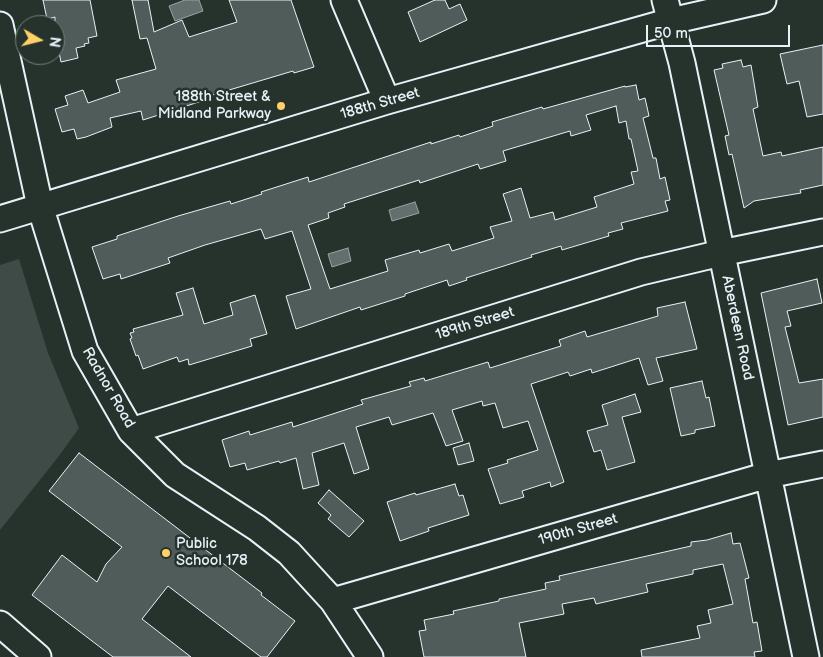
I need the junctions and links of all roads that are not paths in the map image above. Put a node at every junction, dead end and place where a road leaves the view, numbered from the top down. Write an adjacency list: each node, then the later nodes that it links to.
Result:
1 (344, 0): 5 (street)
2 (763, 0): 3 (street, 188th Street)
3 (668, 10): 5 (street, 188th Street); 9 (street, Aberdeen Road)
4 (0, 25): 6 (street, Radnor Road)
5 (387, 101): 6 (street, 188th Street)
6 (40, 206): 7 (street, 188th Street); 10 (street, Radnor Road)
7 (0, 219)
8 (823, 232): 9 (street, 189th Street)
9 (721, 253): 10 (street, 189th Street); 12 (street, Aberdeen Road)
10 (131, 431): 13 (street, Radnor Road)
11 (823, 464): 12 (street, 190th Street)
12 (768, 475): 13 (street, 190th Street); 17 (street, Aberdeen Road)
13 (334, 601): 16 (street, Radnor Road)
14 (0, 624): 15 (street)
15 (38, 657)
16 (370, 657)
17 (806, 657)

